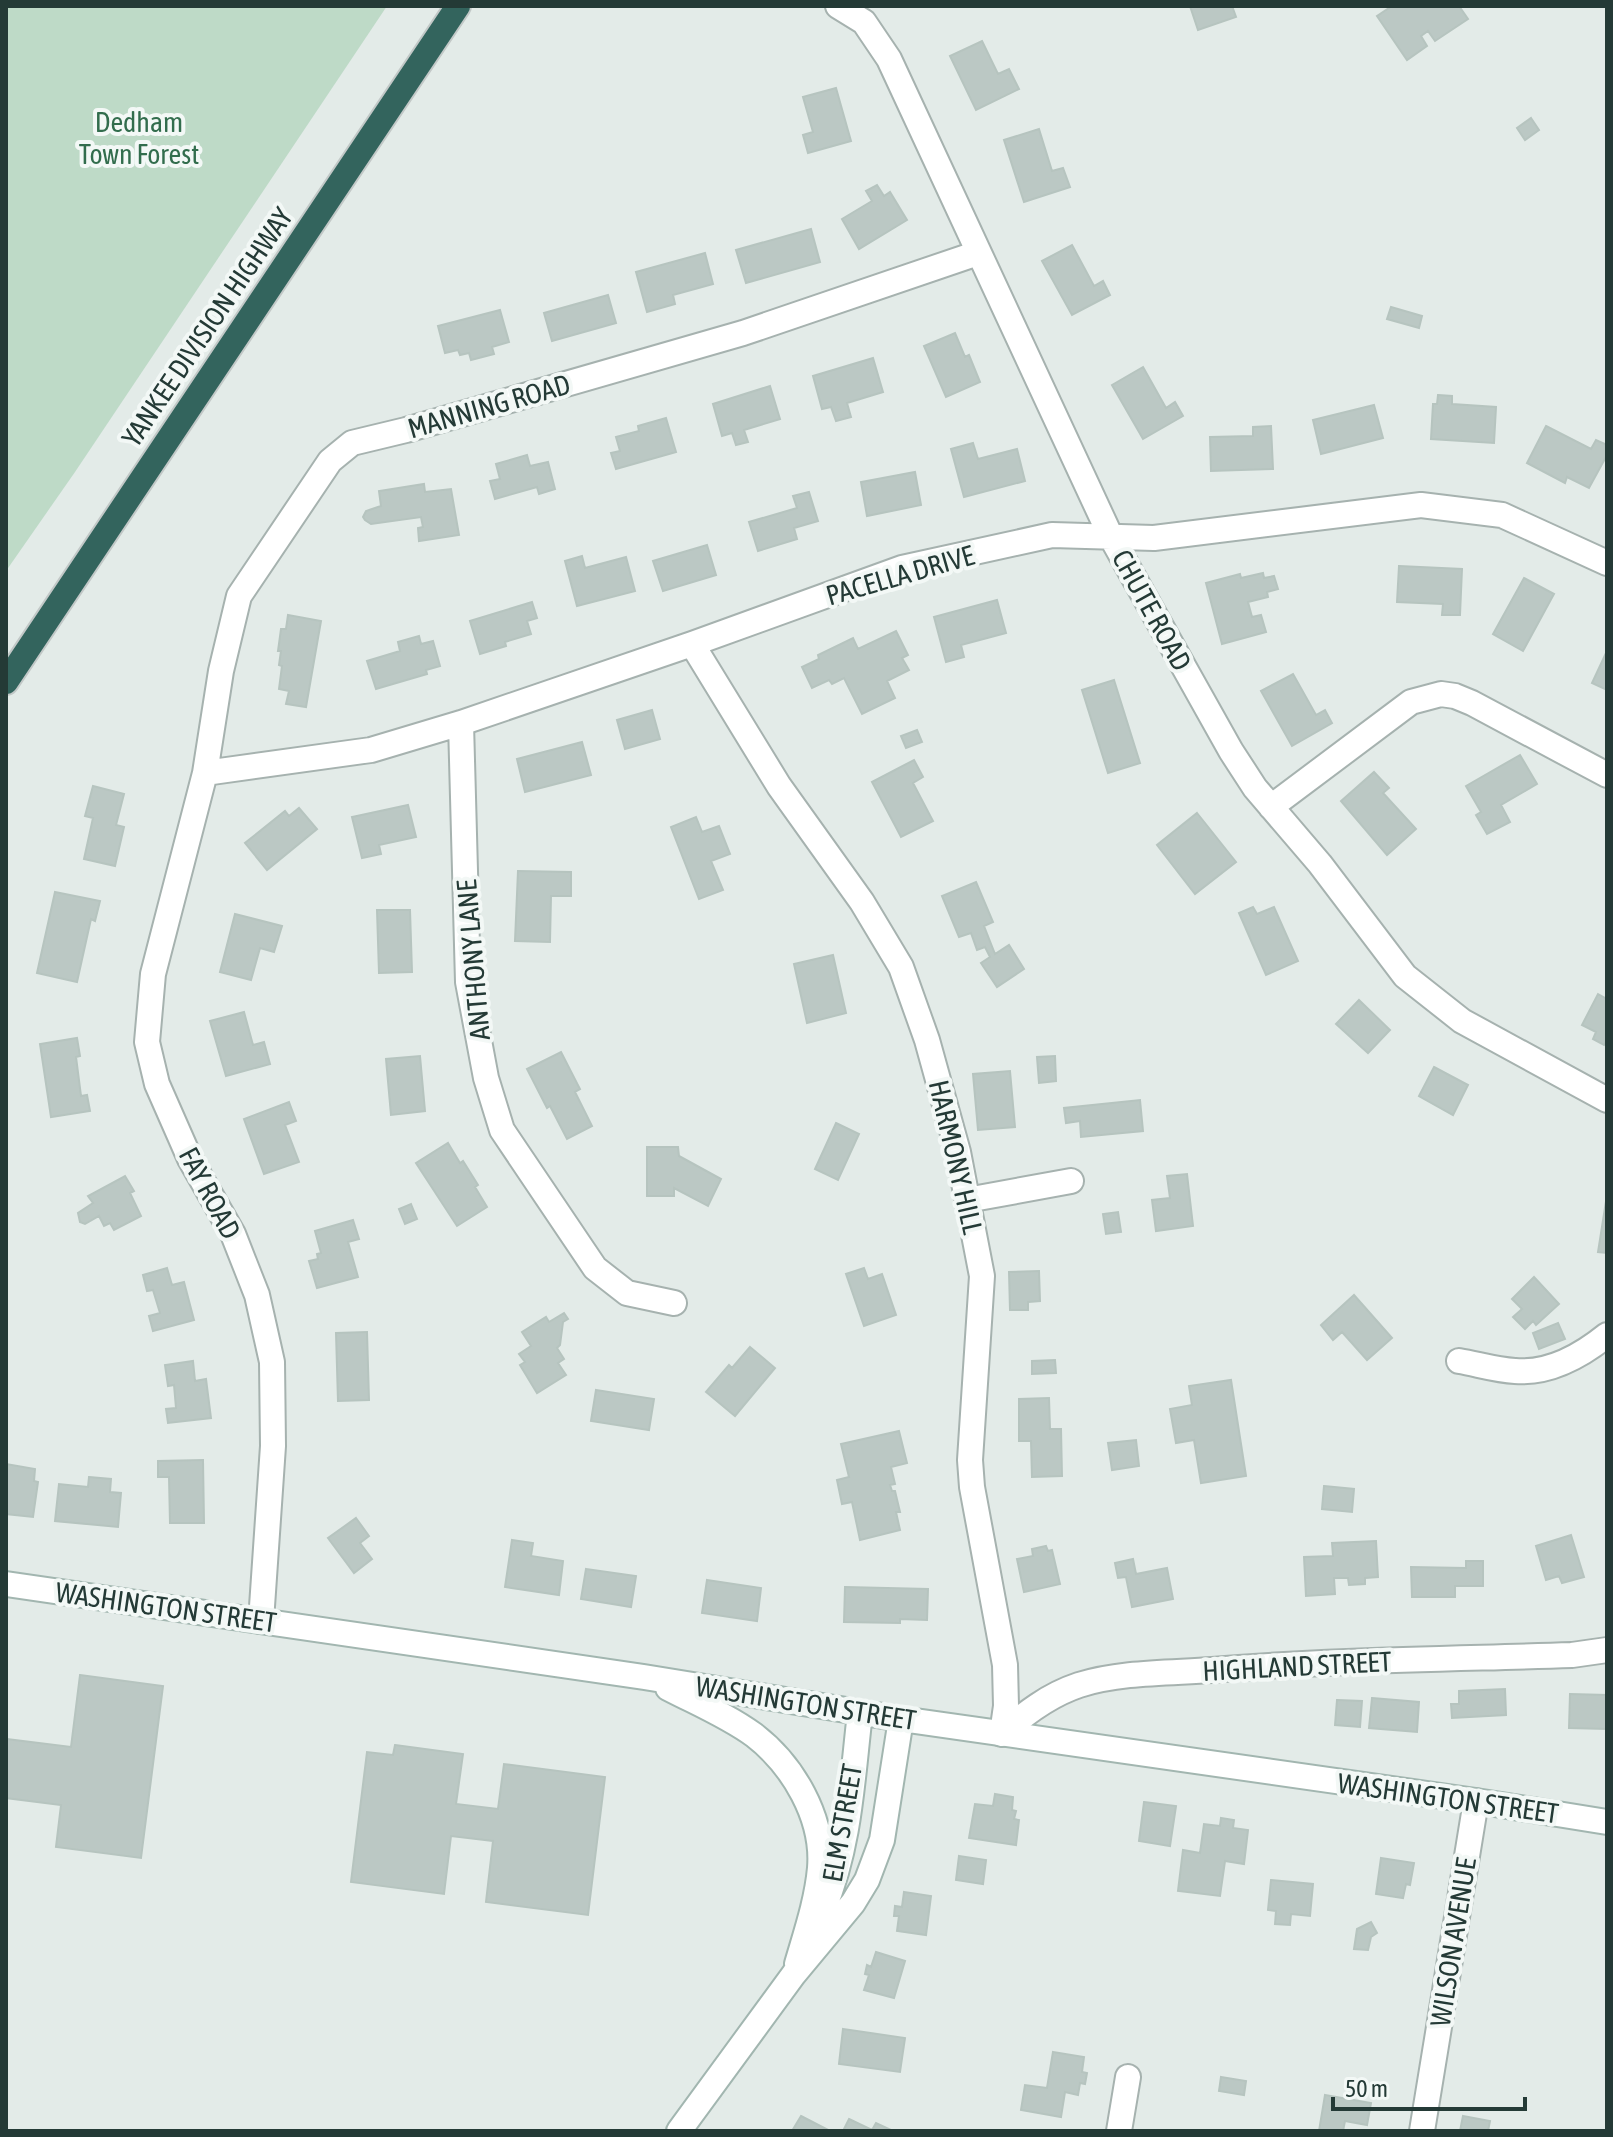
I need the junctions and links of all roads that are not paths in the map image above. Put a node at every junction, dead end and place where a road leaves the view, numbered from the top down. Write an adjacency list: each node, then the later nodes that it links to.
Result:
1 (458, 6): 7 (highway, YANKEE DIVISION HIGHWAY)
2 (838, 6): 3 (street, CHUTE ROAD)
3 (978, 253): 4 (street, CHUTE ROAD); 9 (street, MANNING ROAD)
4 (1111, 537): 5 (street, PACELLA DRIVE); 6 (street, PACELLA DRIVE); 11 (street, CHUTE ROAD)
5 (1607, 563)
6 (692, 644): 8 (street, PACELLA DRIVE); 14 (street, HARMONY HILL)
7 (6, 682)
8 (461, 723): 9 (street, PACELLA DRIVE); 15 (street, ANTHONY LANE)
9 (205, 773): 19 (street, FAY ROAD)
10 (1607, 775): 11 (street)
11 (1271, 807): 12 (street, CHUTE ROAD)
12 (1607, 1100)
13 (1071, 1181): 14 (street)
14 (967, 1200): 24 (street, HARMONY HILL)
15 (674, 1303)
16 (1607, 1335): 17 (street)
17 (1459, 1361)
18 (6, 1584): 19 (street, WASHINGTON STREET)
19 (261, 1621): 21 (street, WASHINGTON STREET)
20 (1607, 1650): 24 (street, HIGHLAND STREET)
21 (644, 1677): 22 (street, WASHINGTON STREET); 27 (street)
22 (860, 1713): 23 (street, WASHINGTON STREET); 27 (street, ELM STREET)
23 (901, 1719): 24 (street, WASHINGTON STREET); 27 (street, ELM STREET)
24 (1002, 1734): 25 (street, WASHINGTON STREET)
25 (1476, 1801): 26 (street, WASHINGTON STREET); 31 (street, WILSON AVENUE)
26 (1607, 1822)
27 (794, 1974): 29 (street, ELM STREET)
28 (1128, 2077): 30 (street)
29 (679, 2131)
30 (1119, 2131)
31 (1422, 2131)

